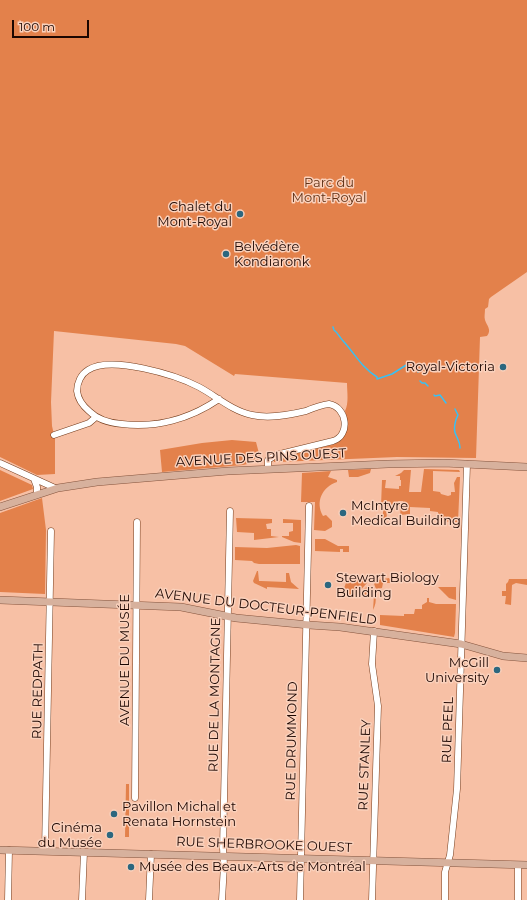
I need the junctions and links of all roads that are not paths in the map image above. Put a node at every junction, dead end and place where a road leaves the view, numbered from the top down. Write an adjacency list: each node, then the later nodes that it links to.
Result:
1 (219, 400): 2 (street); 2 (street); 7 (street)
2 (96, 418): 3 (street)
3 (54, 434)
4 (0, 463): 8 (street)
5 (467, 464): 6 (main road, AVENUE DES PINS OUEST); 7 (main road, AVENUE DES PINS OUEST); 22 (street, RUE PEEL)
6 (527, 467)
7 (268, 469): 9 (main road, AVENUE DES PINS OUEST)
8 (34, 479): 9 (street); 10 (street)
9 (55, 488): 10 (main road, AVENUE DES PINS OUEST)
10 (37, 494): 12 (main road, AVENUE DES PINS OUEST)
11 (308, 506): 20 (street, RUE DRUMMOND)
12 (0, 507)
13 (230, 511): 19 (street, RUE DE LA MONTAGNE)
14 (137, 522): 18 (street, AVENUE DU MUSÉE)
15 (51, 531): 17 (street, RUE REDPATH)
16 (0, 600): 17 (main road, AVENUE DU DOCTEUR-PENFIELD)
17 (50, 602): 18 (main road, AVENUE DU DOCTEUR-PENFIELD); 27 (street, RUE REDPATH)
18 (136, 605): 19 (main road, AVENUE DU DOCTEUR-PENFIELD); 24 (street, AVENUE DU MUSÉE)
19 (228, 616): 20 (main road, AVENUE DU DOCTEUR-PENFIELD); 30 (street, RUE DE LA MONTAGNE)
20 (306, 625): 21 (main road, AVENUE DU DOCTEUR-PENFIELD); 31 (street, RUE DRUMMOND)
21 (374, 631): 22 (main road, AVENUE DU DOCTEUR-PENFIELD); 32 (street, RUE STANLEY)
22 (461, 644): 23 (main road, AVENUE DU DOCTEUR-PENFIELD); 33 (street, RUE PEEL)
23 (527, 658)
24 (135, 798)
25 (0, 850): 26 (main road, RUE SHERBROOKE OUEST)
26 (9, 850): 27 (main road, RUE SHERBROOKE OUEST); 36 (street)
27 (45, 851): 28 (main road, RUE SHERBROOKE OUEST)
28 (84, 852): 29 (main road, RUE SHERBROOKE OUEST); 37 (street)
29 (150, 854): 30 (main road, RUE SHERBROOKE OUEST); 38 (street)
30 (223, 856): 31 (main road, RUE SHERBROOKE OUEST); 39 (street, RUE DE LA MONTAGNE)
31 (301, 858): 32 (main road, RUE SHERBROOKE OUEST); 40 (street, RUE DRUMMOND)
32 (373, 860): 33 (main road, RUE SHERBROOKE OUEST); 41 (street, RUE STANLEY)
33 (448, 862): 34 (main road, RUE SHERBROOKE OUEST); 42 (street, RUE PEEL)
34 (518, 864): 35 (main road, RUE SHERBROOKE OUEST); 43 (street)
35 (527, 865)
36 (8, 900)
37 (82, 900)
38 (149, 900)
39 (221, 900)
40 (299, 900)
41 (372, 900)
42 (445, 900)
43 (518, 900)

